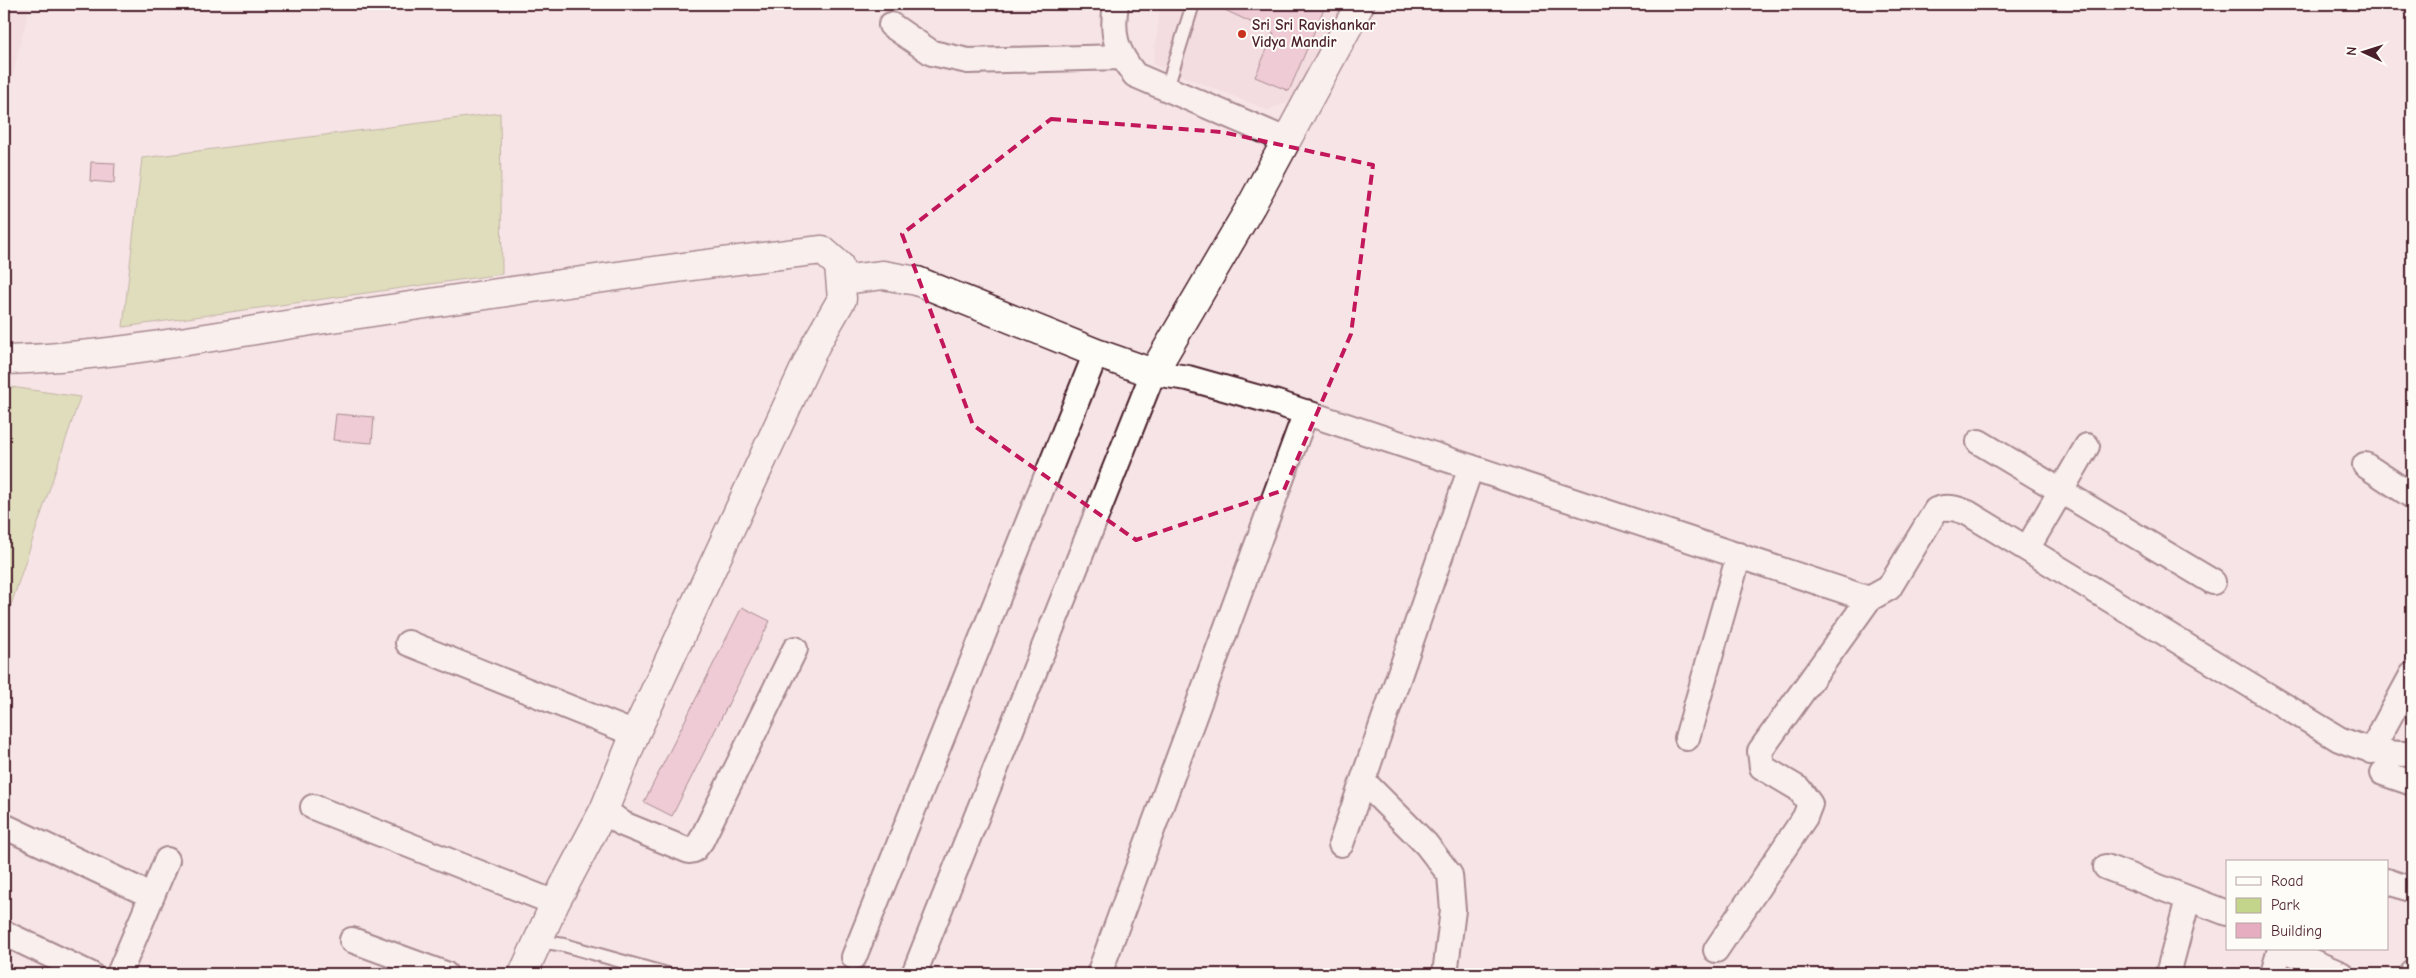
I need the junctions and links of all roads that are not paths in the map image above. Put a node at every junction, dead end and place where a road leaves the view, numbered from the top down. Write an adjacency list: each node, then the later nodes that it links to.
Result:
1 (1116, 4): 5 (street)
2 (1193, 4): 6 (lane)
3 (1360, 4): 7 (street)
4 (891, 25): 5 (street)
5 (1121, 57): 6 (street)
6 (1167, 88): 7 (street)
7 (1286, 140): 11 (street)
8 (842, 280): 9 (street); 10 (street); 26 (street)
9 (1096, 353): 11 (street); 51 (street)
10 (4, 360)
11 (1153, 373): 12 (street); 57 (street)
12 (1306, 412): 16 (street); 58 (street)
13 (1979, 442): 17 (street)
14 (2087, 446): 17 (street)
15 (2365, 465): 18 (street)
16 (1470, 468): 20 (street); 31 (street)
17 (2061, 491): 19 (street); 21 (street)
18 (2412, 496)
19 (2027, 549): 22 (street); 28 (street)
20 (1739, 555): 22 (street); 27 (street)
21 (2214, 582)
22 (1869, 599): 48 (street)
23 (408, 642): 26 (street)
24 (794, 649): 34 (street)
25 (2412, 675): 28 (street)
26 (635, 734): 34 (street)
27 (1688, 738)
28 (2371, 751): 29 (street)
29 (2412, 754)
30 (2383, 773): 32 (street)
31 (1363, 781): 36 (street); 59 (street)
32 (2412, 783)
33 (313, 807): 43 (street)
34 (604, 810): 43 (street)
35 (4, 826): 41 (street)
36 (1341, 844)
37 (167, 860): 41 (street)
38 (2106, 867): 42 (street)
39 (2388, 881): 40 (street)
40 (2412, 890)
41 (152, 896): 53 (street)
42 (2188, 899): 44 (street); 60 (street)
43 (555, 903): 47 (street)
44 (2226, 914)
45 (4, 932): 52 (street)
46 (352, 940): 54 (street)
47 (540, 941): 55 (street); 56 (lane)
48 (1716, 950)
49 (2282, 950): 61 (street)
50 (2284, 950): 62 (street)
51 (854, 956)
52 (90, 974)
53 (119, 974)
54 (445, 974)
55 (524, 974)
56 (667, 974)
57 (914, 974)
58 (1100, 974)
59 (1445, 974)
60 (2168, 974)
61 (2273, 974)
62 (2341, 974)

